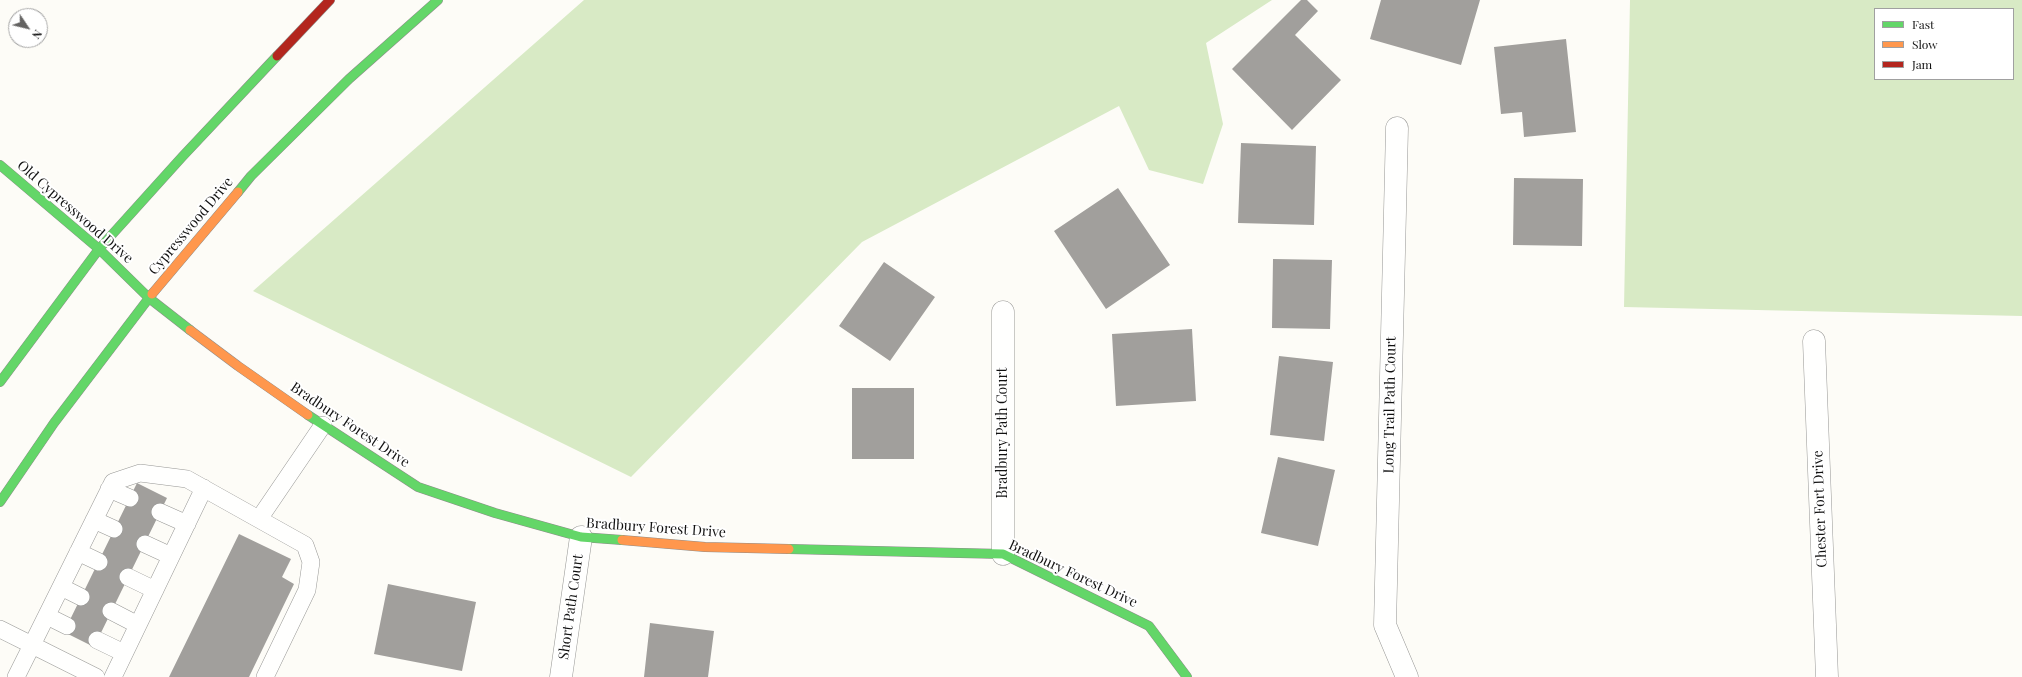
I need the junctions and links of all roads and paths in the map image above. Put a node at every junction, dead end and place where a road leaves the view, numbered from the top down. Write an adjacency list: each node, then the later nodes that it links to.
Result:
1 (330, 0): 5 (street)
2 (438, 0): 6 (street, Cypresswood Drive)
3 (1397, 128): 44 (street, Long Trail Path Court)
4 (0, 165): 5 (street, Old Cypresswood Drive)
5 (99, 249): 6 (street, Old Cypresswood Drive); 9 (street)
6 (149, 298): 10 (street, Bradbury Forest Drive); 14 (street, Cypresswood Drive)
7 (1003, 312): 23 (street, Bradbury Path Court)
8 (1814, 341): 45 (street, Chester Fort Drive)
9 (0, 382)
10 (323, 425): 16 (lane); 20 (street, Bradbury Forest Drive)
11 (204, 488): 12 (lane); 16 (lane); 18 (lane)
12 (109, 489): 13 (lane); 17 (lane)
13 (130, 498)
14 (0, 502)
15 (160, 512): 18 (lane)
16 (258, 519): 41 (lane)
17 (94, 520): 19 (lane); 22 (lane)
18 (187, 524): 24 (lane)
19 (114, 529)
20 (581, 537): 23 (street, Bradbury Forest Drive); 42 (street, Short Path Court)
21 (145, 544): 24 (lane)
22 (78, 552): 25 (lane); 27 (lane)
23 (1003, 554): 43 (street, Bradbury Forest Drive)
24 (171, 556): 28 (lane)
25 (99, 562)
26 (128, 576): 28 (lane)
27 (61, 587): 29 (lane); 31 (lane)
28 (155, 590): 32 (lane)
29 (81, 597)
30 (112, 611): 32 (lane)
31 (47, 616): 33 (lane); 36 (lane)
32 (138, 625): 37 (lane)
33 (67, 626)
34 (0, 629): 36 (lane)
35 (97, 640): 37 (lane)
36 (32, 646): 38 (lane); 39 (lane)
37 (124, 653): 40 (lane)
38 (16, 677)
39 (96, 677)
40 (113, 677)
41 (265, 677)
42 (561, 677)
43 (1186, 677)
44 (1407, 677)
45 (1827, 677)

